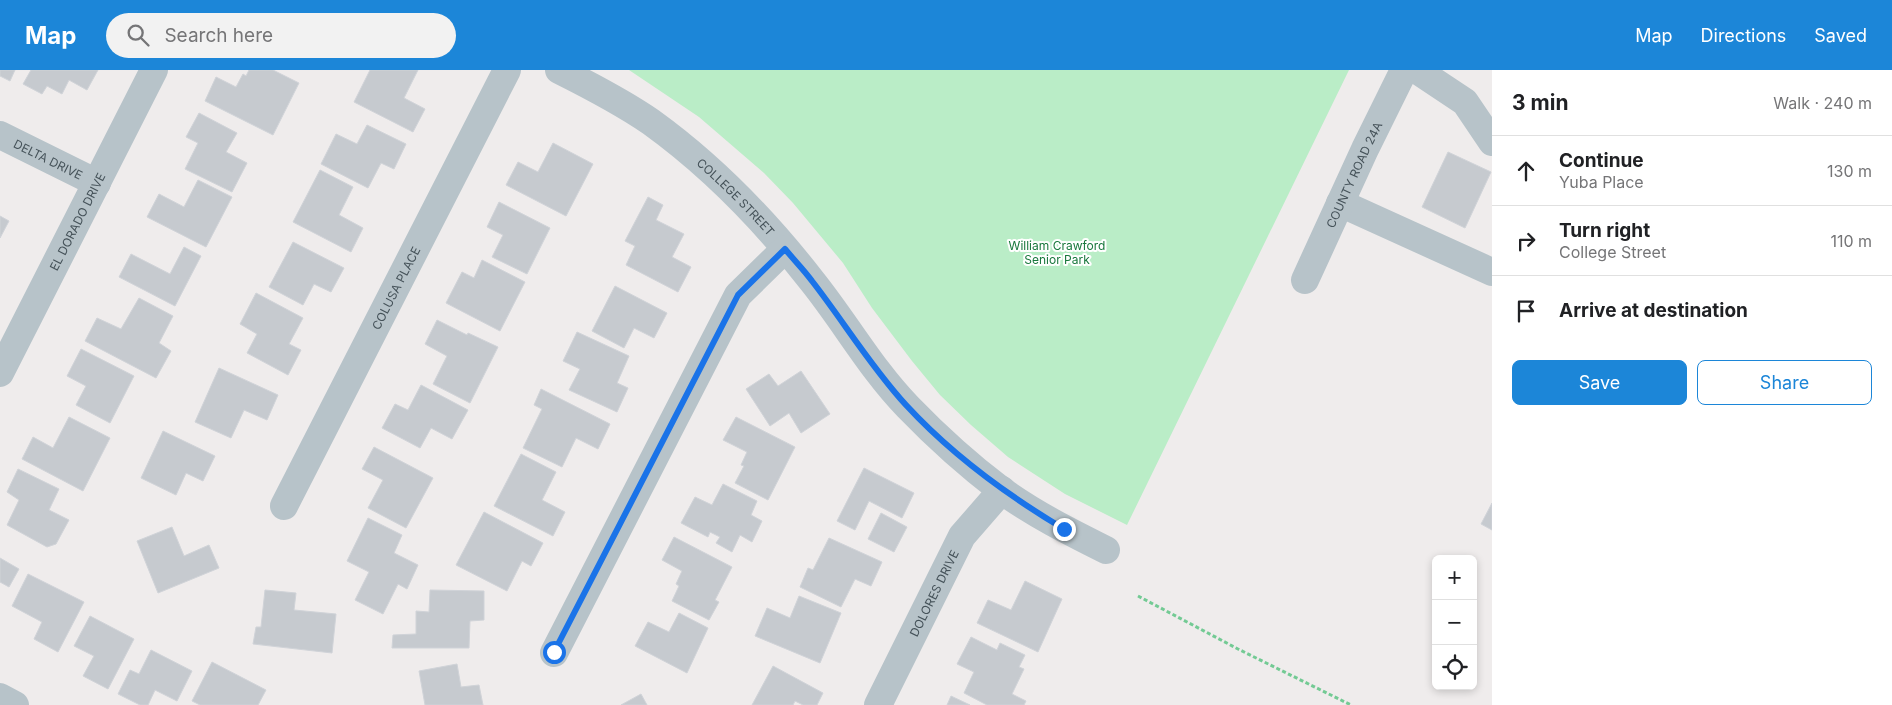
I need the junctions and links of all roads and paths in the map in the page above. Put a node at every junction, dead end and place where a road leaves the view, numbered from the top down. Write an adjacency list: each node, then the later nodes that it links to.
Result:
1 (154, 70): 8 (street, EL DORADO DRIVE)
2 (507, 70): 15 (street, COLUSA PLACE)
3 (559, 70): 10 (street, COLLEGE STREET)
4 (1404, 70): 9 (street, COUNTY ROAD 24A)
5 (1418, 70): 7 (street)
6 (0, 135): 8 (street, DELTA DRIVE)
7 (1492, 142)
8 (97, 183): 13 (street, EL DORADO DRIVE)
9 (1340, 203): 11 (street); 12 (street, COUNTY ROAD 24A)
10 (785, 249): 14 (street, COLLEGE STREET); 18 (street)
11 (1492, 272)
12 (1305, 280)
13 (0, 373)
14 (1002, 490): 16 (street, COLLEGE STREET); 21 (street, DOLORES DRIVE)
15 (284, 506)
16 (1106, 550)
17 (1138, 596): 22 (path)
18 (554, 652)
19 (0, 697): 20 (street)
20 (15, 705)
21 (878, 705)
22 (1351, 705)

